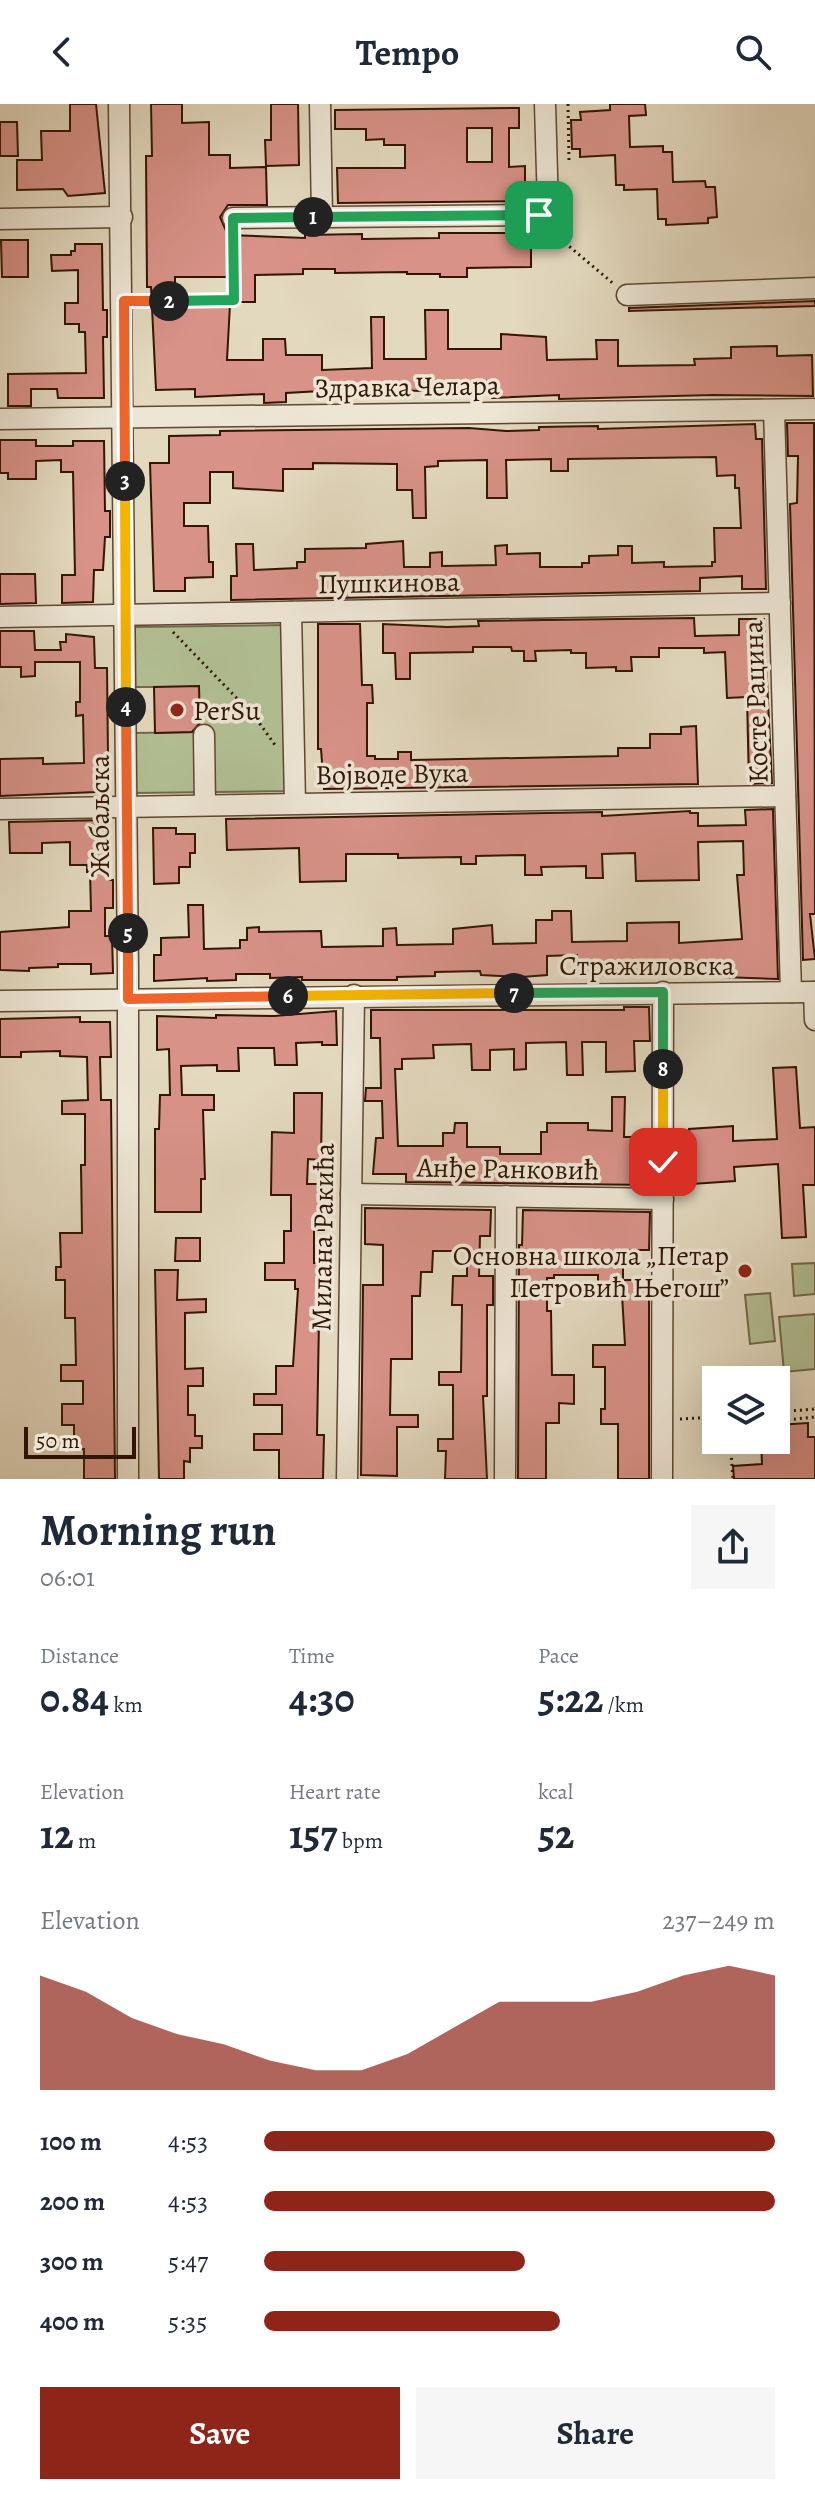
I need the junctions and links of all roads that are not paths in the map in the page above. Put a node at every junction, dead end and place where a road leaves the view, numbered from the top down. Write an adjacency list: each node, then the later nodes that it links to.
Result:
1 (119, 104): 4 (street, Жабаљска)
2 (320, 104): 5 (street)
3 (545, 104): 5 (street)
4 (122, 217): 7 (street); 12 (street, Жабаљска)
5 (322, 217): 6 (street)
6 (233, 218)
7 (0, 219)
8 (815, 288): 9 (street)
9 (627, 295)
10 (815, 409): 11 (street, Здравка Челара)
11 (774, 410): 12 (street, Здравка Челара); 14 (street, Косте Рацина)
12 (124, 417): 13 (street, Здравка Челара); 16 (street, Жабаљска)
13 (0, 419)
14 (780, 603): 15 (street, Пушкинова); 19 (street, Косте Рацина)
15 (291, 612): 16 (street, Пушкинова); 20 (street)
16 (125, 615): 17 (street, Пушкинова); 22 (street, Жабаљска)
17 (0, 617)
18 (204, 735): 21 (street)
19 (785, 796): 20 (street, Војводе Вука); 25 (street, Косте Рацина)
20 (295, 803): 21 (street, Војводе Вука)
21 (205, 805): 22 (street, Војводе Вука)
22 (127, 807): 23 (street, Војводе Вука); 28 (street, Жабаљска)
23 (0, 809)
24 (663, 992): 25 (street, Стражиловска); 27 (street, Стражиловска); 33 (street)
25 (791, 992): 26 (street, Стражиловска)
26 (814, 992): 30 (street)
27 (354, 995): 28 (street, Стражиловска); 31 (street, Милана Ракића)
28 (128, 999): 29 (street, Стражиловска); 34 (street, Жабаљска)
29 (0, 1001)
30 (815, 1020)
31 (351, 1194): 32 (street, Анђе Ранковић); 35 (street, Милана Ракића)
32 (506, 1196): 33 (street, Анђе Ранковић); 36 (street)
33 (663, 1199): 37 (street)
34 (128, 1479)
35 (347, 1479)
36 (505, 1479)
37 (662, 1479)

